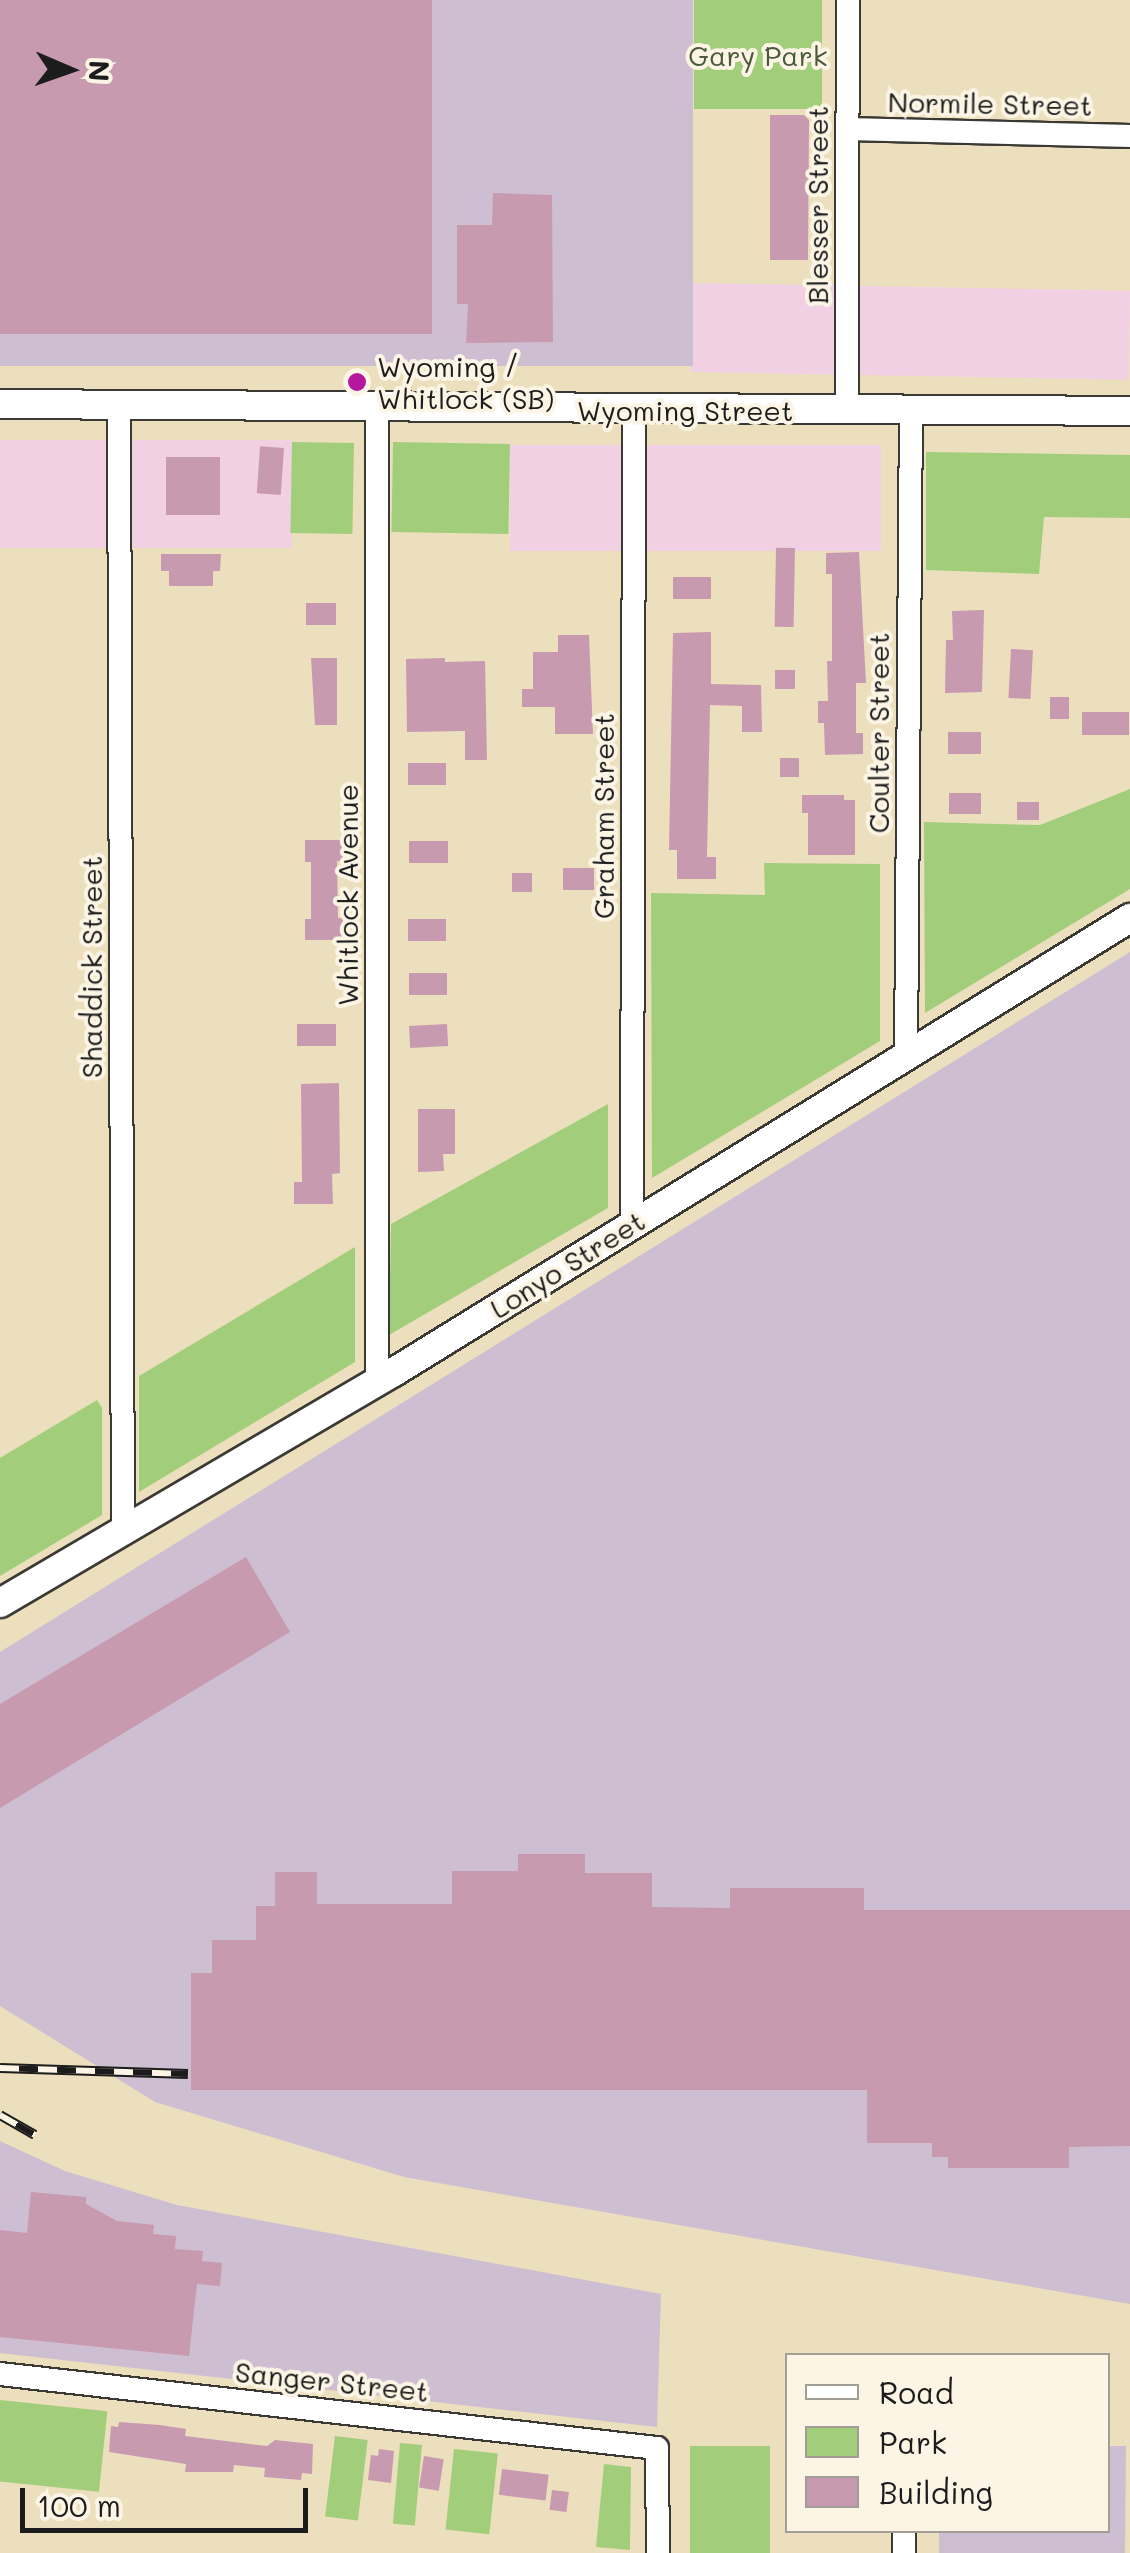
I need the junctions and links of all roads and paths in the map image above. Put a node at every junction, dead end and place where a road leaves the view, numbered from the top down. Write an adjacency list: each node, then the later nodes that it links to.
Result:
1 (848, 0): 2 (street, Blesser Street)
2 (848, 129): 3 (street, Normile Street); 8 (street, Blesser Street)
3 (1130, 136)
4 (0, 404): 5 (street, Wyoming Street)
5 (119, 405): 6 (street, Wyoming Street); 15 (street, Shaddick Street)
6 (377, 408): 7 (street, Wyoming Street); 14 (street, Whitlock Avenue)
7 (634, 410): 8 (street, Wyoming Street); 13 (street, Graham Street)
8 (846, 410): 9 (street, Wyoming Street)
9 (910, 410): 10 (street, Wyoming Street); 12 (street, Coulter Street)
10 (1130, 411)
11 (1130, 918): 12 (street, Lonyo Street)
12 (906, 1057): 13 (street, Lonyo Street)
13 (632, 1222): 14 (street, Lonyo Street)
14 (378, 1381): 15 (street, Lonyo Street)
15 (123, 1528): 16 (street, Lonyo Street)
16 (0, 1603)
17 (0, 2374): 18 (street, Sanger Street)
18 (658, 2553)

